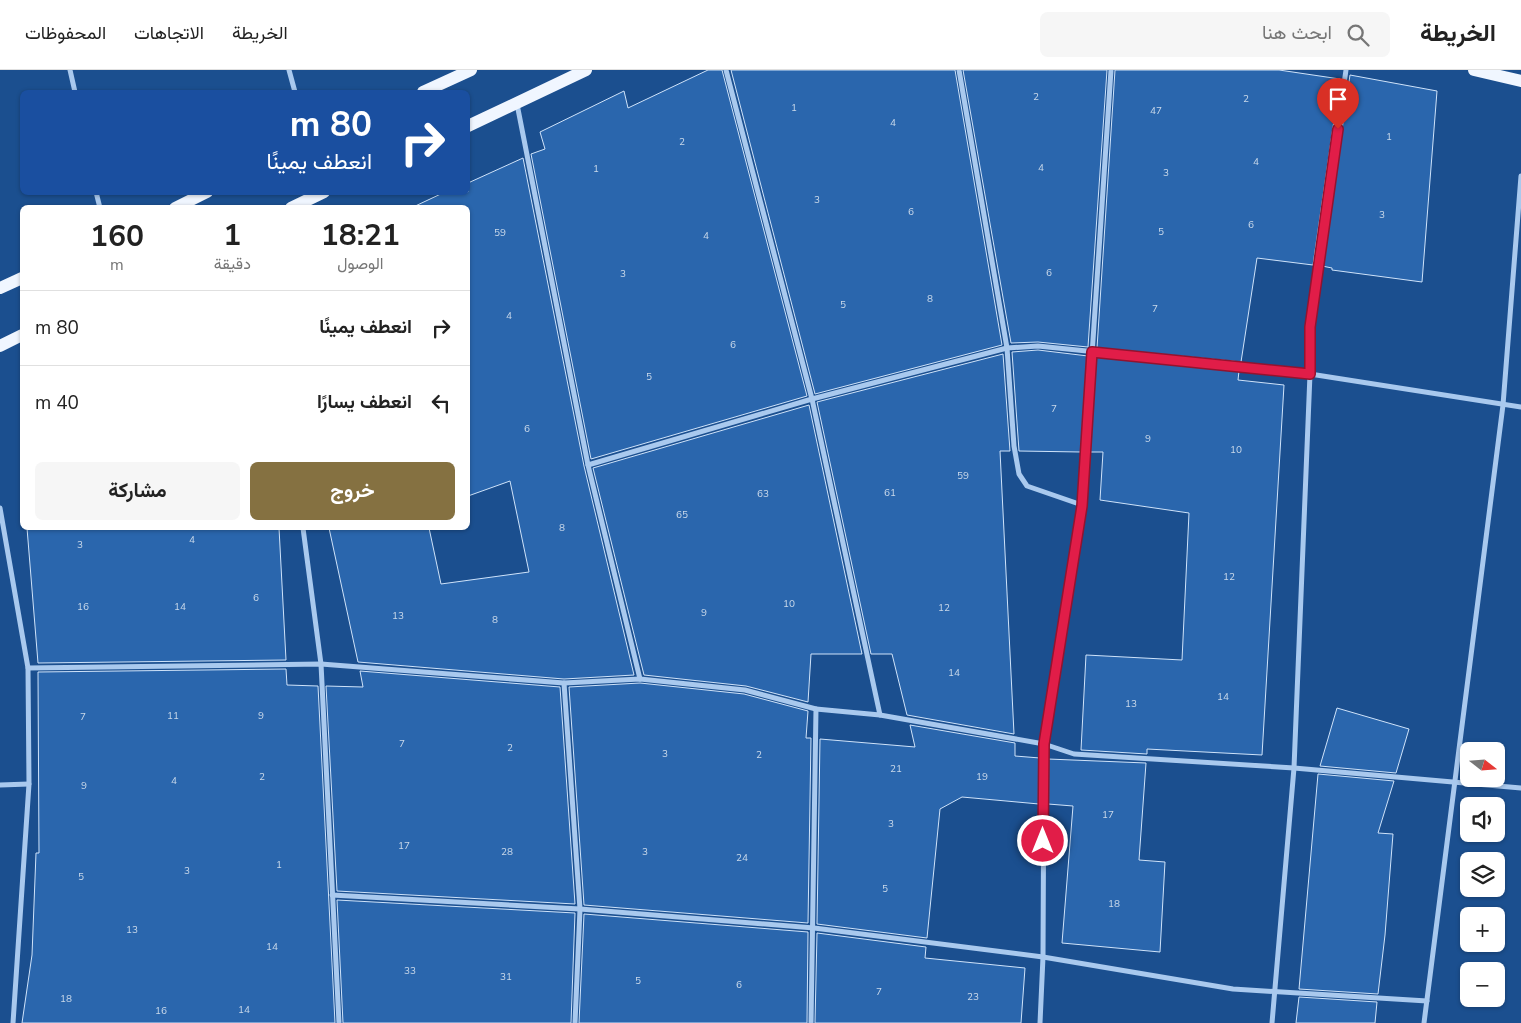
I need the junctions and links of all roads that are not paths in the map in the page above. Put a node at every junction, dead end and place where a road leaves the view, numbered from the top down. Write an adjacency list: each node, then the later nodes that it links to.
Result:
1 (70, 70): 11 (street)
2 (289, 70): 12 (street)
3 (471, 70): 13 (main road)
4 (586, 70): 14 (main road)
5 (726, 70): 28 (street)
6 (959, 70): 25 (street)
7 (1111, 70): 26 (street)
8 (1346, 70): 27 (street)
9 (1474, 70): 10 (main road)
10 (1521, 82)
11 (75, 90)
12 (294, 90)
13 (426, 90)
14 (517, 103): 15 (main road); 31 (street)
15 (470, 125)
16 (1521, 176): 29 (street)
17 (201, 195): 19 (main road)
18 (318, 195): 20 (main road)
19 (181, 205)
20 (297, 205)
21 (20, 279): 22 (main road)
22 (0, 288)
23 (20, 336): 24 (main road)
24 (0, 346)
25 (1007, 348): 26 (street); 28 (street); 32 (street)
26 (1092, 352): 27 (street); 32 (street)
27 (1310, 374): 29 (street); 42 (street)
28 (812, 399): 31 (street); 40 (street)
29 (1503, 405): 30 (street); 44 (street)
30 (1521, 407)
31 (588, 465): 37 (street)
32 (1082, 506): 41 (street)
33 (0, 508): 36 (street)
34 (304, 530): 35 (street)
35 (321, 664): 36 (street); 38 (street); 47 (street)
36 (28, 668): 43 (street)
37 (640, 679): 38 (street); 39 (street)
38 (564, 682): 48 (street)
39 (816, 708): 40 (street); 49 (street)
40 (880, 714): 41 (street)
41 (1044, 744): 42 (street); 50 (street)
42 (1294, 768): 44 (street); 51 (street)
43 (29, 784): 45 (street); 53 (street)
44 (1454, 784): 46 (street); 52 (street)
45 (0, 785)
46 (1521, 788)
47 (332, 895): 48 (street); 54 (street)
48 (580, 909): 49 (street); 55 (street)
49 (814, 928): 50 (street); 56 (street)
50 (1043, 957): 51 (street); 57 (street)
51 (1275, 992): 52 (street); 58 (street)
52 (1427, 1001): 59 (street)
53 (13, 1023)
54 (339, 1023)
55 (575, 1023)
56 (811, 1023)
57 (1040, 1023)
58 (1272, 1023)
59 (1424, 1023)

